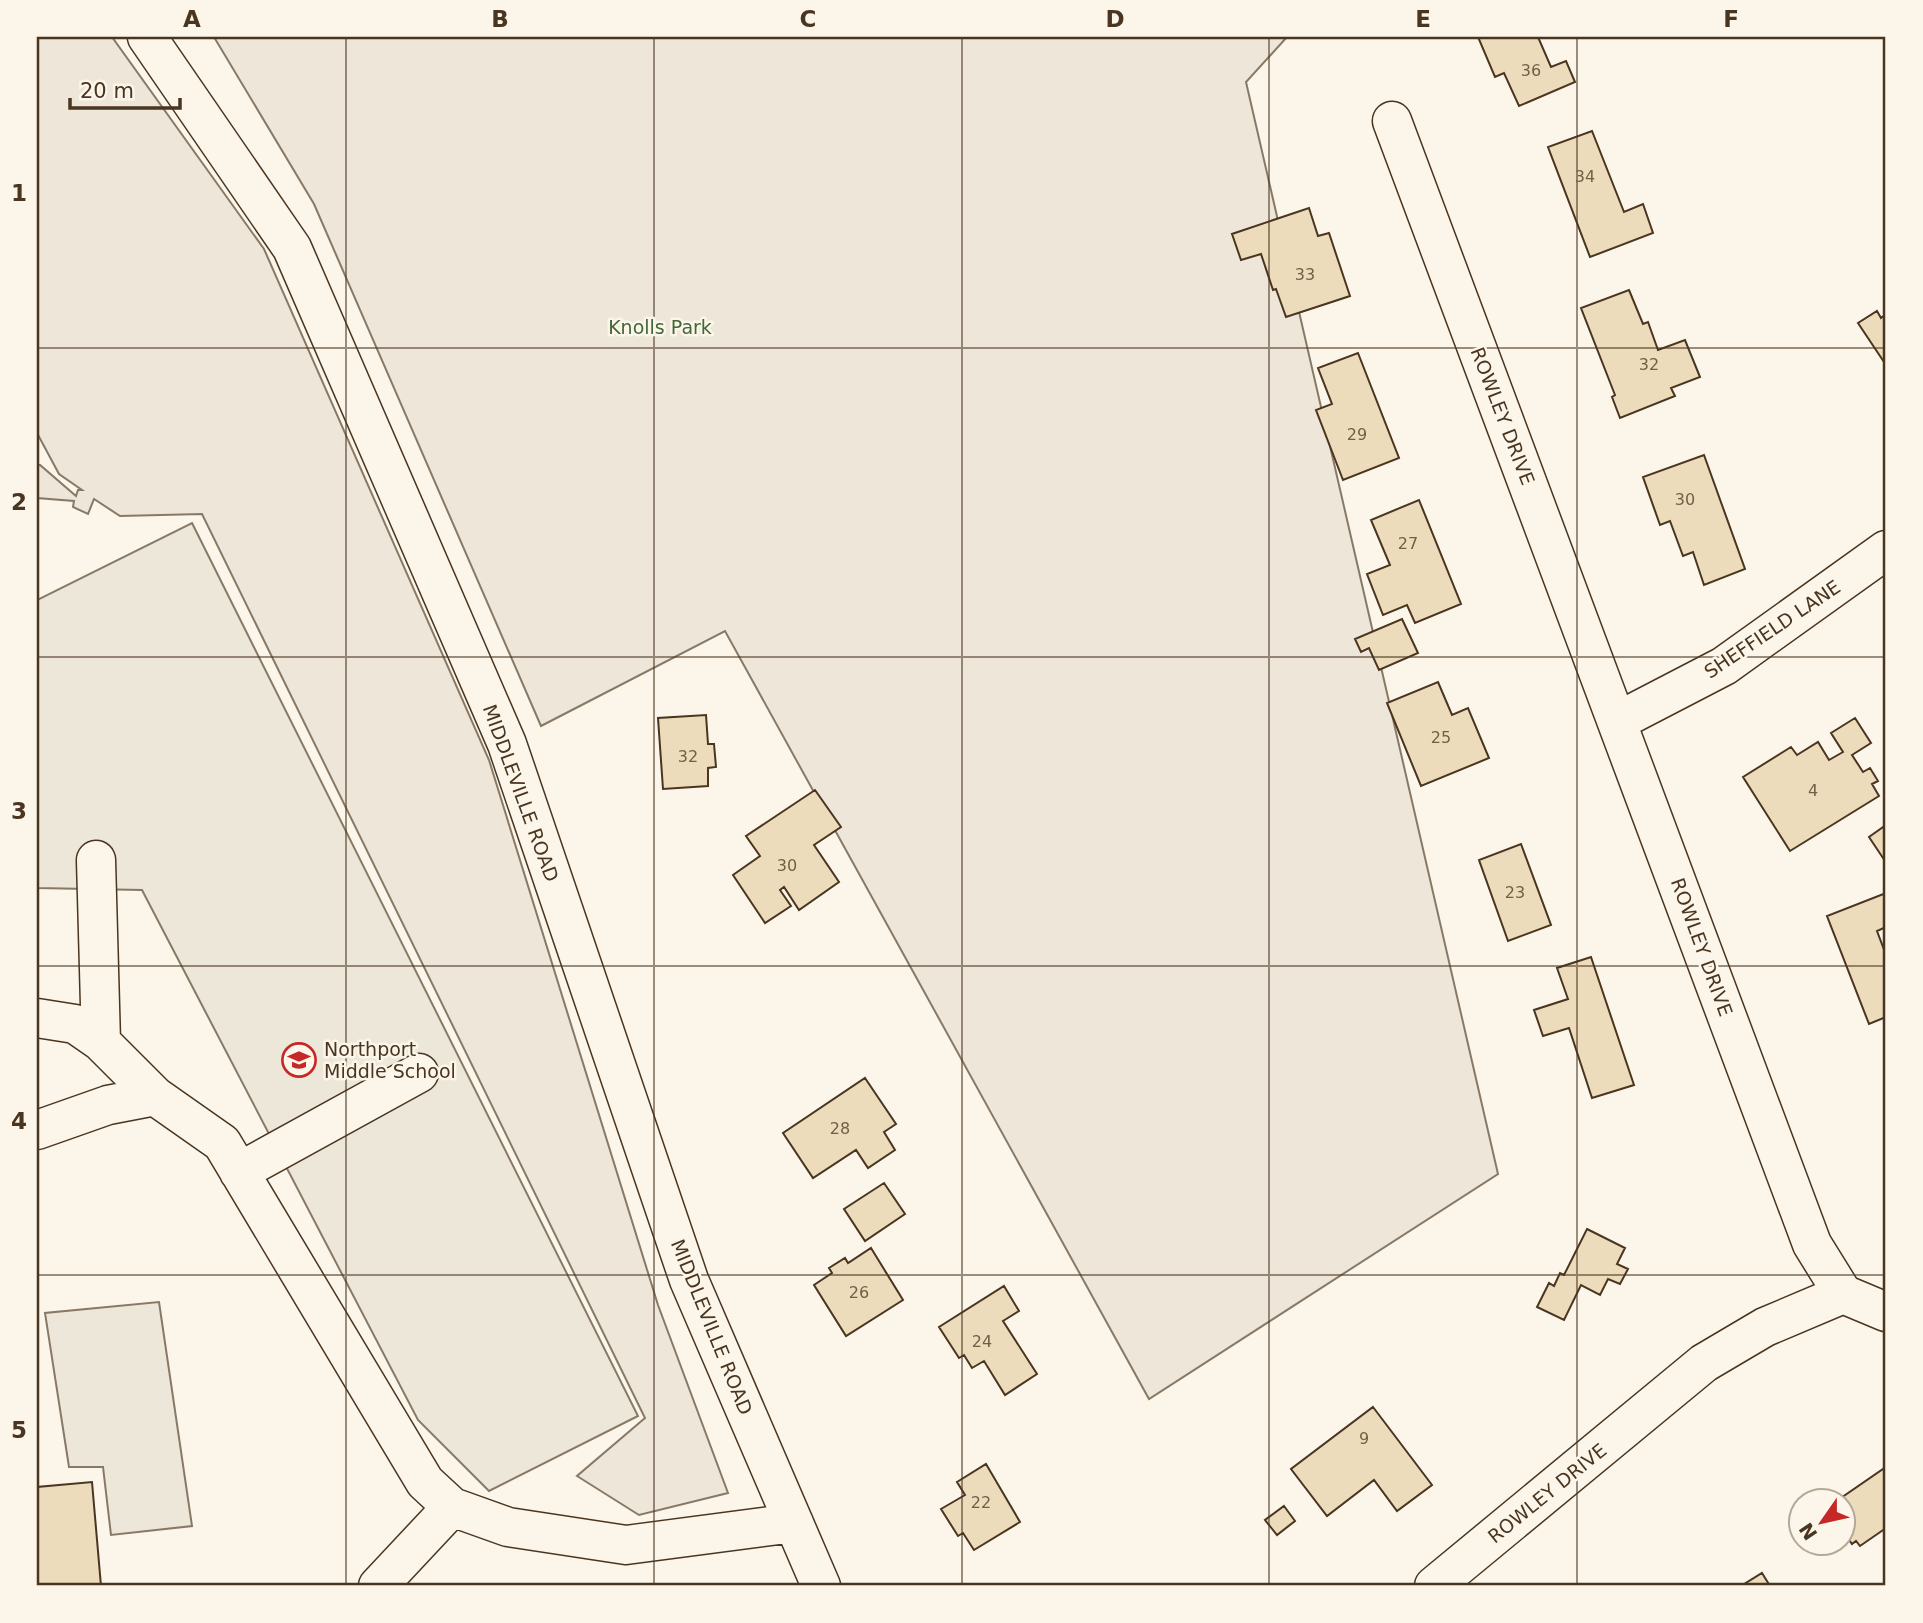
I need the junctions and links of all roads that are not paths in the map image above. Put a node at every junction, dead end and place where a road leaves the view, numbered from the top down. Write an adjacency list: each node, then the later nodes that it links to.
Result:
1 (147, 37): 15 (street, MIDDLEVILLE ROAD)
2 (1392, 121): 4 (street, ROWLEY DRIVE)
3 (1886, 550): 4 (street, SHEFFIELD LANE)
4 (1618, 721): 12 (street, ROWLEY DRIVE)
5 (96, 860): 7 (street)
6 (37, 1018): 7 (street)
7 (101, 1042): 9 (street)
8 (419, 1073): 11 (street)
9 (155, 1096): 10 (street); 11 (street)
10 (37, 1130)
11 (239, 1172): 14 (street)
12 (1843, 1294): 13 (street); 18 (street, ROWLEY DRIVE)
13 (1886, 1312)
14 (452, 1507): 15 (street); 16 (street)
15 (794, 1523): 17 (street, MIDDLEVILLE ROAD)
16 (378, 1586)
17 (821, 1586)
18 (1434, 1586)

